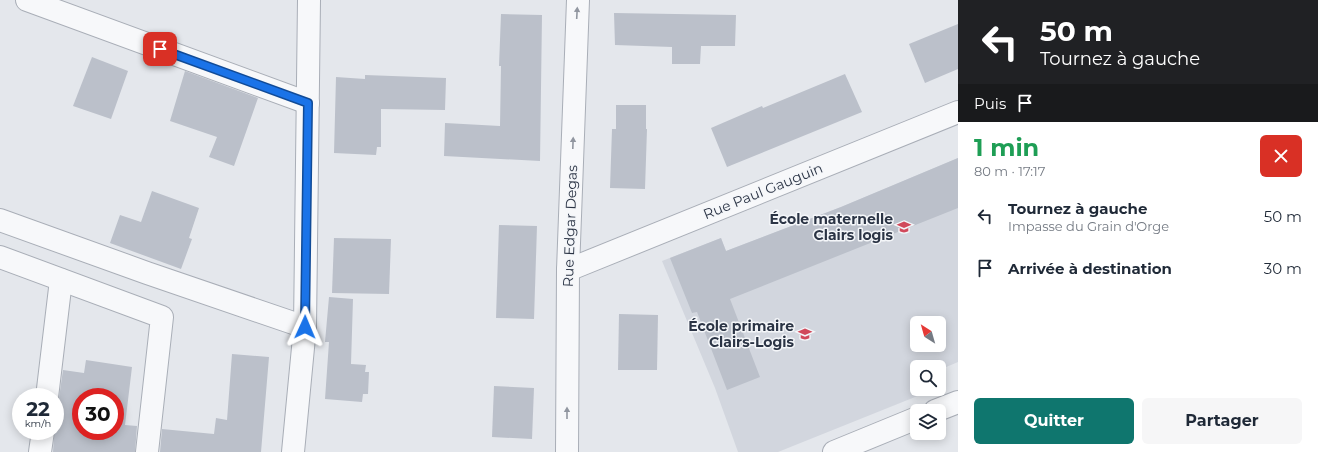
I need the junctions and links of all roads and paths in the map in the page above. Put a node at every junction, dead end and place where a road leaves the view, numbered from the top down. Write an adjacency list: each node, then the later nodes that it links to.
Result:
1 (26, 0): 4 (street)
2 (309, 0): 4 (street)
3 (578, 0): 8 (street, Rue Edgar Degas, one-way to 3)
4 (308, 103): 10 (street)
5 (958, 112): 8 (street, Rue Paul Gauguin)
6 (0, 220): 10 (street)
7 (0, 257): 9 (street)
8 (568, 270): 19 (street, Rue Edgar Degas, one-way to 8)
9 (61, 280): 11 (street); 17 (street)
10 (305, 327): 18 (street)
11 (48, 388)
12 (958, 402): 13 (street)
13 (946, 407)
14 (910, 421): 20 (street)
15 (42, 440): 16 (street)
16 (40, 452)
17 (147, 452)
18 (294, 452)
19 (567, 452)
20 (834, 452)

